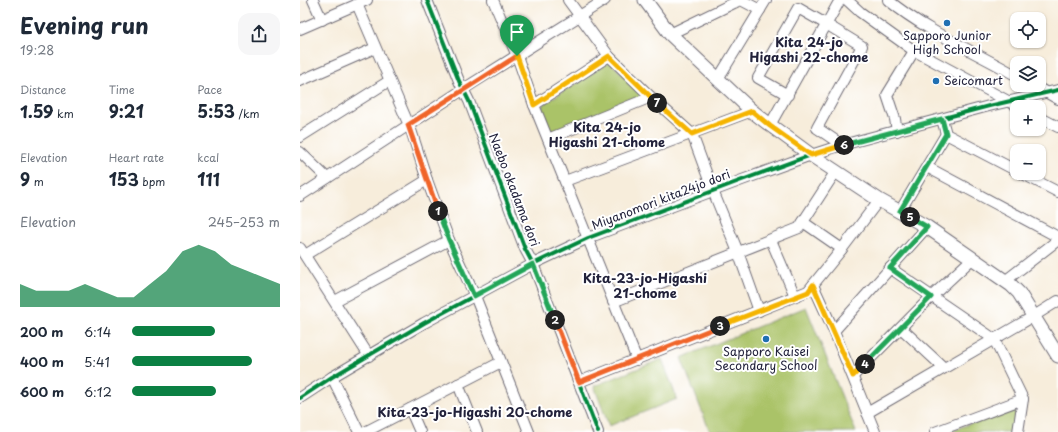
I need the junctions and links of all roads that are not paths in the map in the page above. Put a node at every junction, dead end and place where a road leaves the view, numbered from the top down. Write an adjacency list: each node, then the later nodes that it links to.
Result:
1 (313, 0): 16 (street)
2 (367, 0): 13 (street)
3 (427, 0): 28 (street, Naebo okadama dori)
4 (493, 0): 22 (street)
5 (568, 0): 15 (street)
6 (605, 0): 15 (street)
7 (645, 0): 19 (main road)
8 (740, 0): 14 (street); 19 (street)
9 (766, 0): 14 (street)
10 (840, 0): 17 (street)
11 (847, 0): 21 (street)
12 (888, 0): 24 (street)
13 (357, 4): 16 (street); 20 (street)
14 (760, 10): 25 (street)
15 (580, 16): 22 (street); 23 (street)
16 (322, 20): 18 (street)
17 (826, 24): 31 (street); 31 (street); 47 (street)
18 (300, 29)
19 (670, 34): 25 (main road)
20 (375, 48): 26 (street); 27 (street)
21 (914, 51): 34 (street); 42 (street)
22 (517, 56): 28 (street); 35 (street)
23 (609, 56): 32 (street); 35 (street)
24 (1010, 72)
25 (718, 79): 36 (main road)
26 (300, 81)
27 (389, 81): 39 (street); 45 (street)
28 (464, 90): 39 (street); 72 (street, Naebo okadama dori)
29 (1058, 90): 30 (street, Miyanomori kita24jo dori)
30 (1046, 92): 33 (street); 34 (street, Miyanomori kita24jo dori)
31 (788, 95): 40 (street)
32 (651, 97): 43 (street); 46 (street)
33 (1058, 99)
34 (1008, 101): 37 (street, Miyanomori kita24jo dori)
35 (534, 105): 46 (street)
36 (752, 111): 40 (main road); 43 (street)
37 (942, 119): 42 (street, Miyanomori kita24jo dori); 44 (street)
38 (1046, 121): 41 (street)
39 (408, 125): 53 (street); 54 (street)
40 (770, 126): 49 (main road)
41 (1058, 127)
42 (897, 131): 47 (street, Miyanomori kita24jo dori)
43 (692, 134): 56 (street); 57 (street)
44 (946, 134): 50 (street); 51 (street)
45 (300, 137)
46 (548, 139): 56 (street)
47 (842, 145): 49 (street, Miyanomori kita24jo dori)
48 (300, 152): 53 (street)
49 (811, 155): 52 (main road); 57 (street, Miyanomori kita24jo dori)
50 (927, 167): 61 (street); 65 (street)
51 (1010, 167)
52 (836, 171): 60 (main road); 62 (street)
53 (327, 178): 59 (street)
54 (427, 180): 66 (street); 69 (street)
55 (1035, 180): 58 (street)
56 (564, 181): 64 (street)
57 (713, 191): 64 (street, Miyanomori kita24jo dori); 70 (street)
58 (1058, 192)
59 (300, 196)
60 (879, 200): 61 (main road); 68 (street)
61 (900, 211): 63 (main road)
62 (803, 222): 67 (street); 68 (street)
63 (927, 227): 71 (main road); 73 (street)
64 (588, 238): 72 (street, Miyanomori kita24jo dori); 81 (street)
65 (1058, 238): 74 (street)
66 (449, 240): 76 (street); 79 (street)
67 (771, 240): 70 (street); 77 (street)
68 (842, 249): 75 (street)
69 (302, 252): 79 (street)
70 (738, 252): 81 (street); 82 (street)
71 (973, 258): 74 (main road); 78 (street)
72 (533, 264): 76 (street, Miyanomori kita24jo dori); 94 (street, Naebo okadama dori)
73 (890, 268): 78 (street); 85 (street)
74 (1005, 281): 83 (main road)
75 (813, 285): 77 (street); 85 (street)
76 (474, 296): 87 (street, Miyanomori kita24jo dori); 90 (street)
77 (795, 296): 82 (street)
78 (931, 297): 84 (street); 86 (street)
79 (335, 301): 87 (street)
80 (1058, 301): 83 (street)
81 (613, 302): 89 (street)
82 (759, 311): 89 (street)
83 (1034, 316): 86 (street); 88 (main road)
84 (901, 328): 91 (street); 92 (street)
85 (834, 331): 92 (street)
86 (994, 339): 91 (street); 97 (street)
87 (369, 356): 93 (street, Miyanomori kita24jo dori)
88 (1058, 356)
89 (637, 360): 94 (street)
90 (501, 362): 95 (street); 104 (street)
91 (944, 368): 99 (street)
92 (853, 376): 99 (street)
93 (332, 378): 96 (street, Miyanomori kita24jo dori); 100 (street)
94 (579, 382): 105 (street, Naebo okadama dori)
95 (458, 384): 98 (street); 103 (street)
96 (300, 398)
97 (1023, 399): 107 (street); 108 (street)
98 (410, 409): 101 (street); 102 (street)
99 (867, 413): 106 (street)
100 (359, 432)
101 (365, 432)
102 (420, 432)
103 (477, 432)
104 (529, 432)
105 (598, 432)
106 (875, 432)
107 (935, 432)
108 (1018, 432)

